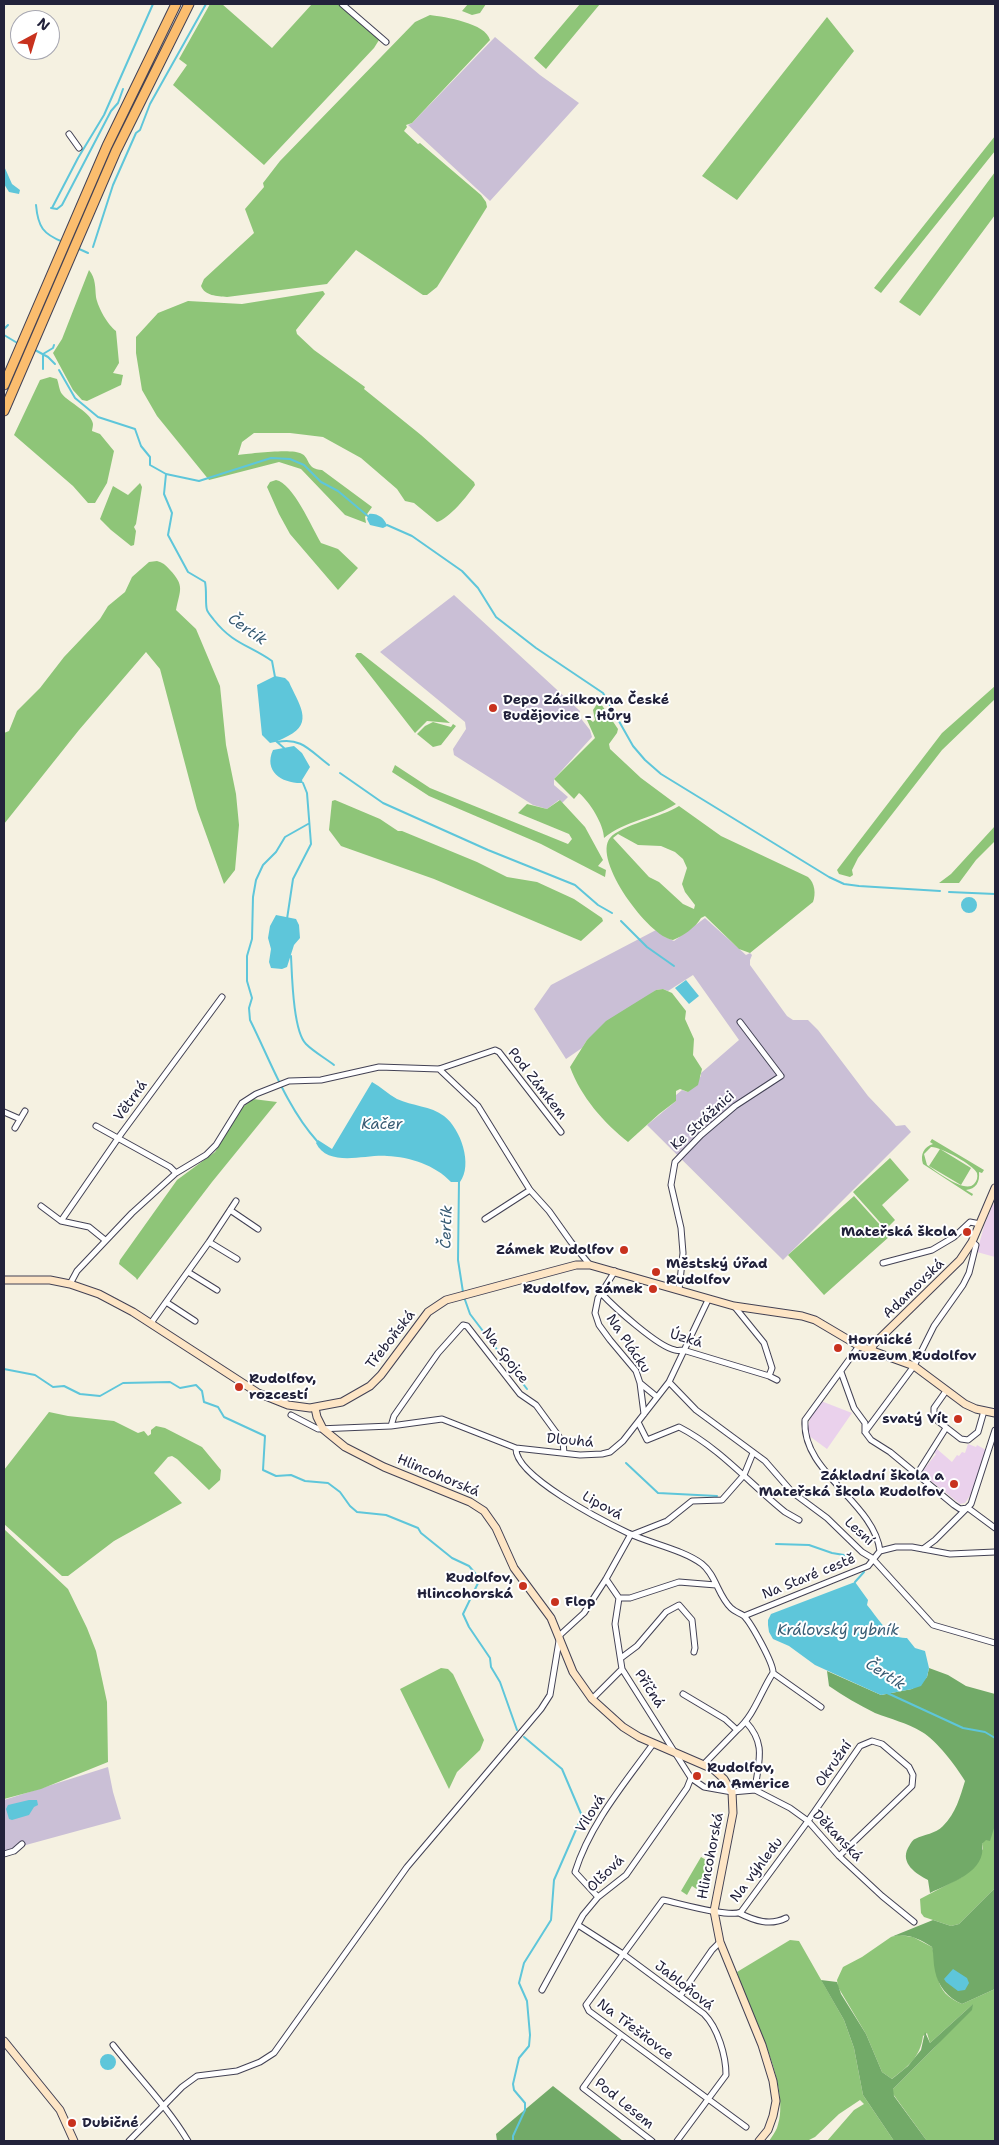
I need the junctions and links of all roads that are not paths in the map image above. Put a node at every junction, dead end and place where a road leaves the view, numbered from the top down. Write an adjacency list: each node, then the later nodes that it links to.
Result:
1 (176, 4): 7 (highway)
2 (189, 4): 8 (highway)
3 (342, 4): 4 (street)
4 (386, 42)
5 (69, 134): 6 (street)
6 (79, 148)
7 (4, 385)
8 (4, 411)
9 (222, 997): 18 (street, Větrná)
10 (740, 1022): 40 (street, Ke Strážnici)
11 (439, 1069): 17 (street, Pod Zámkem); 19 (street, Pod Zámkem); 21 (street)
12 (25, 1111): 14 (street)
13 (4, 1112): 14 (street)
14 (20, 1119): 16 (street)
15 (96, 1126): 18 (street)
16 (15, 1128)
17 (561, 1132)
18 (118, 1138): 19 (street); 26 (street, Větrná)
19 (176, 1173): 29 (street, Pod Zámkem)
20 (995, 1188): 27 (street, Adamovská)
21 (530, 1190): 25 (street); 34 (street)
22 (236, 1201): 24 (street)
23 (41, 1206): 26 (street)
24 (230, 1210): 28 (street); 30 (street)
25 (485, 1219)
26 (61, 1221): 29 (street)
27 (980, 1224): 31 (street, Adamovská); 33 (street)
28 (258, 1229)
29 (105, 1240): 38 (street, Pod Zámkem)
30 (210, 1242): 32 (street); 36 (street)
31 (974, 1244): 49 (street, Adamovská); 50 (street)
32 (237, 1259)
33 (883, 1263)
34 (590, 1265): 35 (street); 58 (street, Třeboňská)
35 (615, 1271): 40 (street); 41 (street, Na Plácku)
36 (188, 1272): 39 (street); 43 (street)
37 (4, 1280): 38 (street, Třeboňská)
38 (70, 1284): 46 (street, Třeboňská)
39 (217, 1290)
40 (679, 1290): 42 (street)
41 (602, 1293): 48 (street, Úzká); 55 (street, Na Plácku)
42 (708, 1300): 44 (street); 48 (street, Dlouhá)
43 (166, 1302): 45 (street); 46 (street)
44 (734, 1306): 47 (street); 52 (street)
45 (196, 1321)
46 (150, 1323): 58 (street, Třeboňská)
47 (859, 1346): 49 (street); 51 (street)
48 (683, 1350): 52 (street, Úzká); 54 (street, Dlouhá)
49 (871, 1350): 50 (street)
50 (914, 1366): 56 (street); 68 (street)
51 (841, 1372): 68 (street); 79 (street)
52 (769, 1376): 53 (street, Úzká)
53 (777, 1380)
54 (669, 1382): 57 (street, Dlouhá); 71 (street, Lesní)
55 (640, 1383): 57 (street, Na Plácku); 61 (street)
56 (946, 1391): 59 (street); 65 (street)
57 (657, 1397): 61 (street, Dlouhá)
58 (315, 1408): 66 (street, Hlincohorská)
59 (984, 1411): 60 (street); 65 (street)
60 (995, 1413)
61 (644, 1414): 63 (street, Dlouhá)
62 (291, 1415): 66 (street, Hlincohorská)
63 (638, 1422): 70 (street, Dlouhá); 73 (street)
64 (391, 1426): 66 (street); 69 (street); 70 (street, Na Spojce)
65 (946, 1428): 72 (street)
66 (324, 1429): 86 (street, Hlincohorská)
67 (995, 1430): 74 (street)
68 (865, 1432): 72 (street)
69 (516, 1448): 70 (street, Dlouhá); 77 (street, Lipová)
70 (564, 1453)
71 (753, 1453): 73 (street); 81 (street, Lesní)
72 (917, 1474): 74 (street)
73 (744, 1475): 75 (street); 77 (street)
74 (968, 1508): 76 (street); 78 (street)
75 (799, 1520)
76 (995, 1528)
77 (631, 1534): 82 (street); 83 (street, Lipová)
78 (923, 1549): 79 (street); 80 (street)
79 (880, 1551): 81 (street, Na Staré cestě)
80 (995, 1552)
81 (872, 1558): 85 (street, Na Staré cestě); 87 (street, Lesní)
82 (606, 1579): 84 (street); 86 (street)
83 (716, 1585): 84 (street); 85 (street, Lipová)
84 (619, 1598): 89 (street, Příčná)
85 (744, 1616): 91 (street, Lipová)
86 (560, 1635): 93 (street, Hlincohorská); 121 (street)
87 (995, 1643)
88 (694, 1652): 89 (street)
89 (621, 1658): 90 (street, Příčná)
90 (622, 1669): 93 (street); 98 (street, Příčná)
91 (773, 1673): 94 (street); 95 (street)
92 (683, 1694): 96 (street)
93 (592, 1699): 97 (street, Hlincohorská)
94 (821, 1707)
95 (746, 1722): 96 (street); 101 (street)
96 (737, 1730): 99 (street)
97 (653, 1744): 98 (street, Hlincohorská); 107 (street, Vilová)
98 (675, 1751): 99 (street, Hlincohorská); 100 (street)
99 (704, 1764): 102 (street, Hlincohorská)
100 (691, 1778): 102 (street); 107 (street, Olšová)
101 (755, 1790): 102 (street); 103 (street, Děkanská)
102 (732, 1792): 108 (street, Hlincohorská)
103 (808, 1821): 106 (street, Děkanská); 106 (street, Okružní); 109 (street, Na výhledu)
104 (22, 1844): 105 (street)
105 (4, 1854)
106 (839, 1856): 111 (street, Děkanská)
107 (598, 1897): 112 (street, Olšová)
108 (714, 1911): 109 (street, Na výhledu); 113 (street, Hlincohorská); 114 (street, Na Třešňovce)
109 (739, 1913): 110 (street)
110 (786, 1918)
111 (914, 1922)
112 (578, 1925): 114 (street, Jabloňová); 115 (street, Olšová)
113 (720, 1942): 116 (street); 128 (street, Hlincohorská)
114 (623, 1954): 116 (street, Jabloňová); 117 (street, Na Třešňovce)
115 (542, 1990)
116 (680, 1996): 120 (street, Jabloňová)
117 (621, 2034): 120 (street, Na Třešňovce); 126 (street, Pod Lesem)
118 (4, 2041): 123 (street)
119 (113, 2045): 121 (street)
120 (709, 2099): 122 (street, Na Třešňovce); 127 (street, Jabloňová)
121 (164, 2106): 124 (street); 125 (street)
122 (746, 2127)
123 (74, 2141)
124 (129, 2141)
125 (188, 2141)
126 (652, 2141)
127 (677, 2141)
128 (759, 2141)

